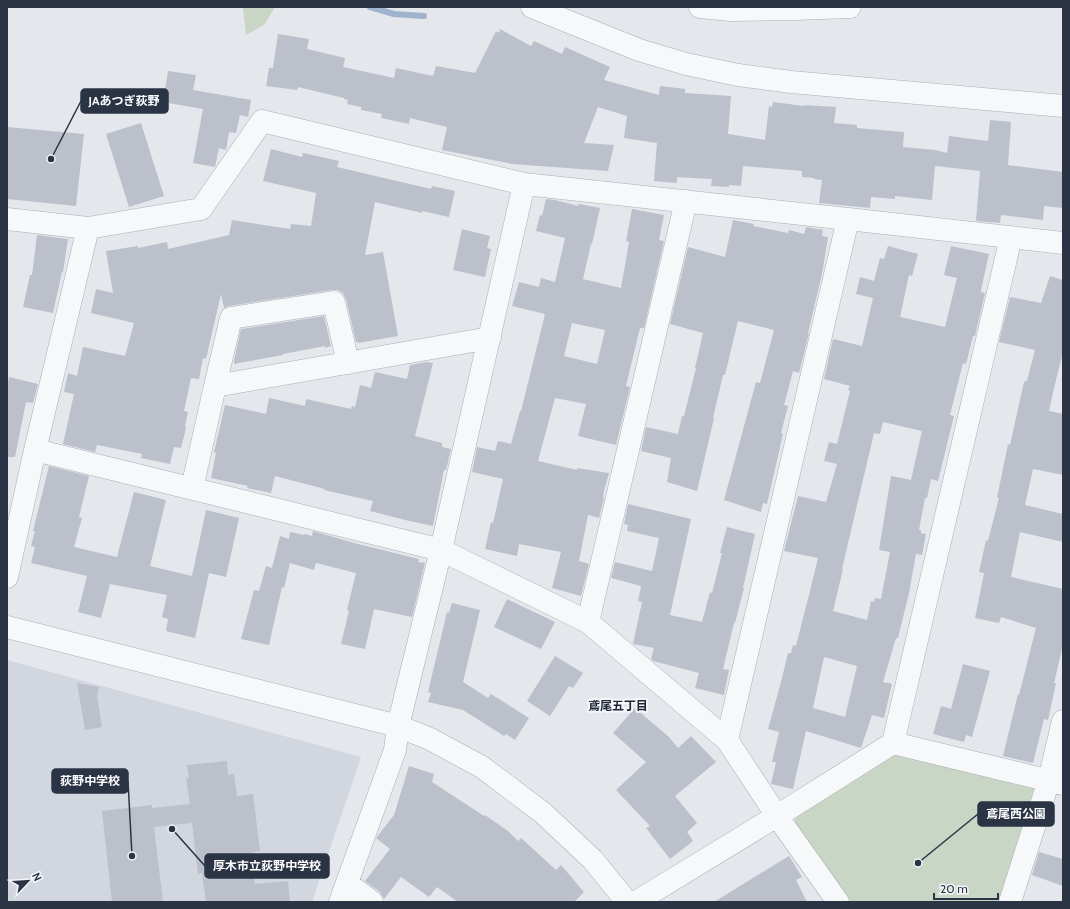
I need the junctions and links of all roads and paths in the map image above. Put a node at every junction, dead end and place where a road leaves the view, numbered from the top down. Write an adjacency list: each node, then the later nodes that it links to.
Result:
1 (532, 7): 5 (street)
2 (700, 7): 4 (street)
3 (850, 7): 4 (street)
4 (783, 8)
5 (1063, 106)
6 (524, 184): 7 (street); 10 (street); 13 (street)
7 (686, 201): 9 (street); 20 (street)
8 (7, 219): 10 (street)
9 (848, 219): 11 (street); 24 (street)
10 (88, 228): 16 (street)
11 (1011, 237): 12 (street); 25 (street)
12 (1063, 243)
13 (490, 338): 14 (street); 18 (street)
14 (348, 362): 15 (street); 15 (street)
15 (215, 386): 17 (street)
16 (34, 450): 17 (street); 19 (street)
17 (192, 488): 18 (street)
18 (441, 550): 20 (street); 23 (street)
19 (7, 577)
20 (588, 622): 24 (street)
21 (7, 628): 23 (street)
22 (1063, 721): 26 (street)
23 (398, 726): 28 (street); 30 (street)
24 (727, 740): 27 (street)
25 (893, 743): 26 (street); 27 (street)
26 (1056, 782): 33 (street)
27 (778, 816): 31 (street); 32 (street)
28 (344, 892): 29 (street)
29 (372, 902)
30 (627, 902)
31 (636, 902)
32 (838, 902)
33 (1010, 902)

